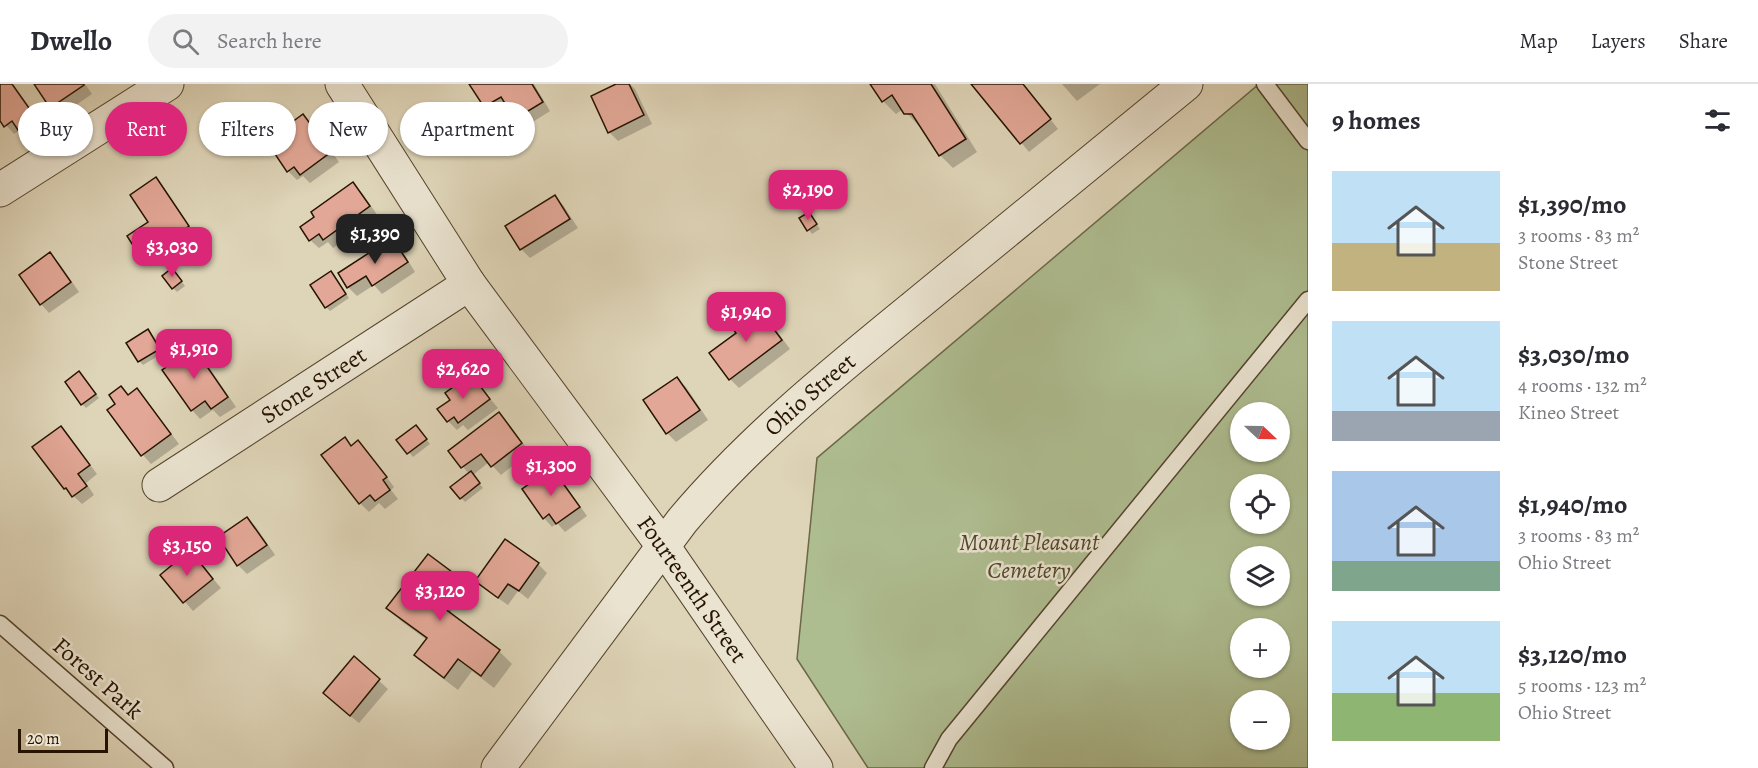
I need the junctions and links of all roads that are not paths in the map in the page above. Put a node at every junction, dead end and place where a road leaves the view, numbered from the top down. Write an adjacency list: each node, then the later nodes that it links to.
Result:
1 (167, 84): 6 (street)
2 (342, 84): 7 (street, Fourteenth Street)
3 (1186, 84): 10 (street, Ohio Street)
4 (1265, 84): 5 (lane)
5 (1308, 141)
6 (0, 190)
7 (469, 284): 9 (street, Stone Street); 10 (street, Fourteenth Street)
8 (1308, 300): 15 (lane)
9 (159, 485)
10 (663, 546): 13 (street, Ohio Street); 14 (street, Fourteenth Street)
11 (0, 624): 12 (lane, Forest Park)
12 (165, 768)
13 (498, 768)
14 (816, 768)
15 (933, 768)

